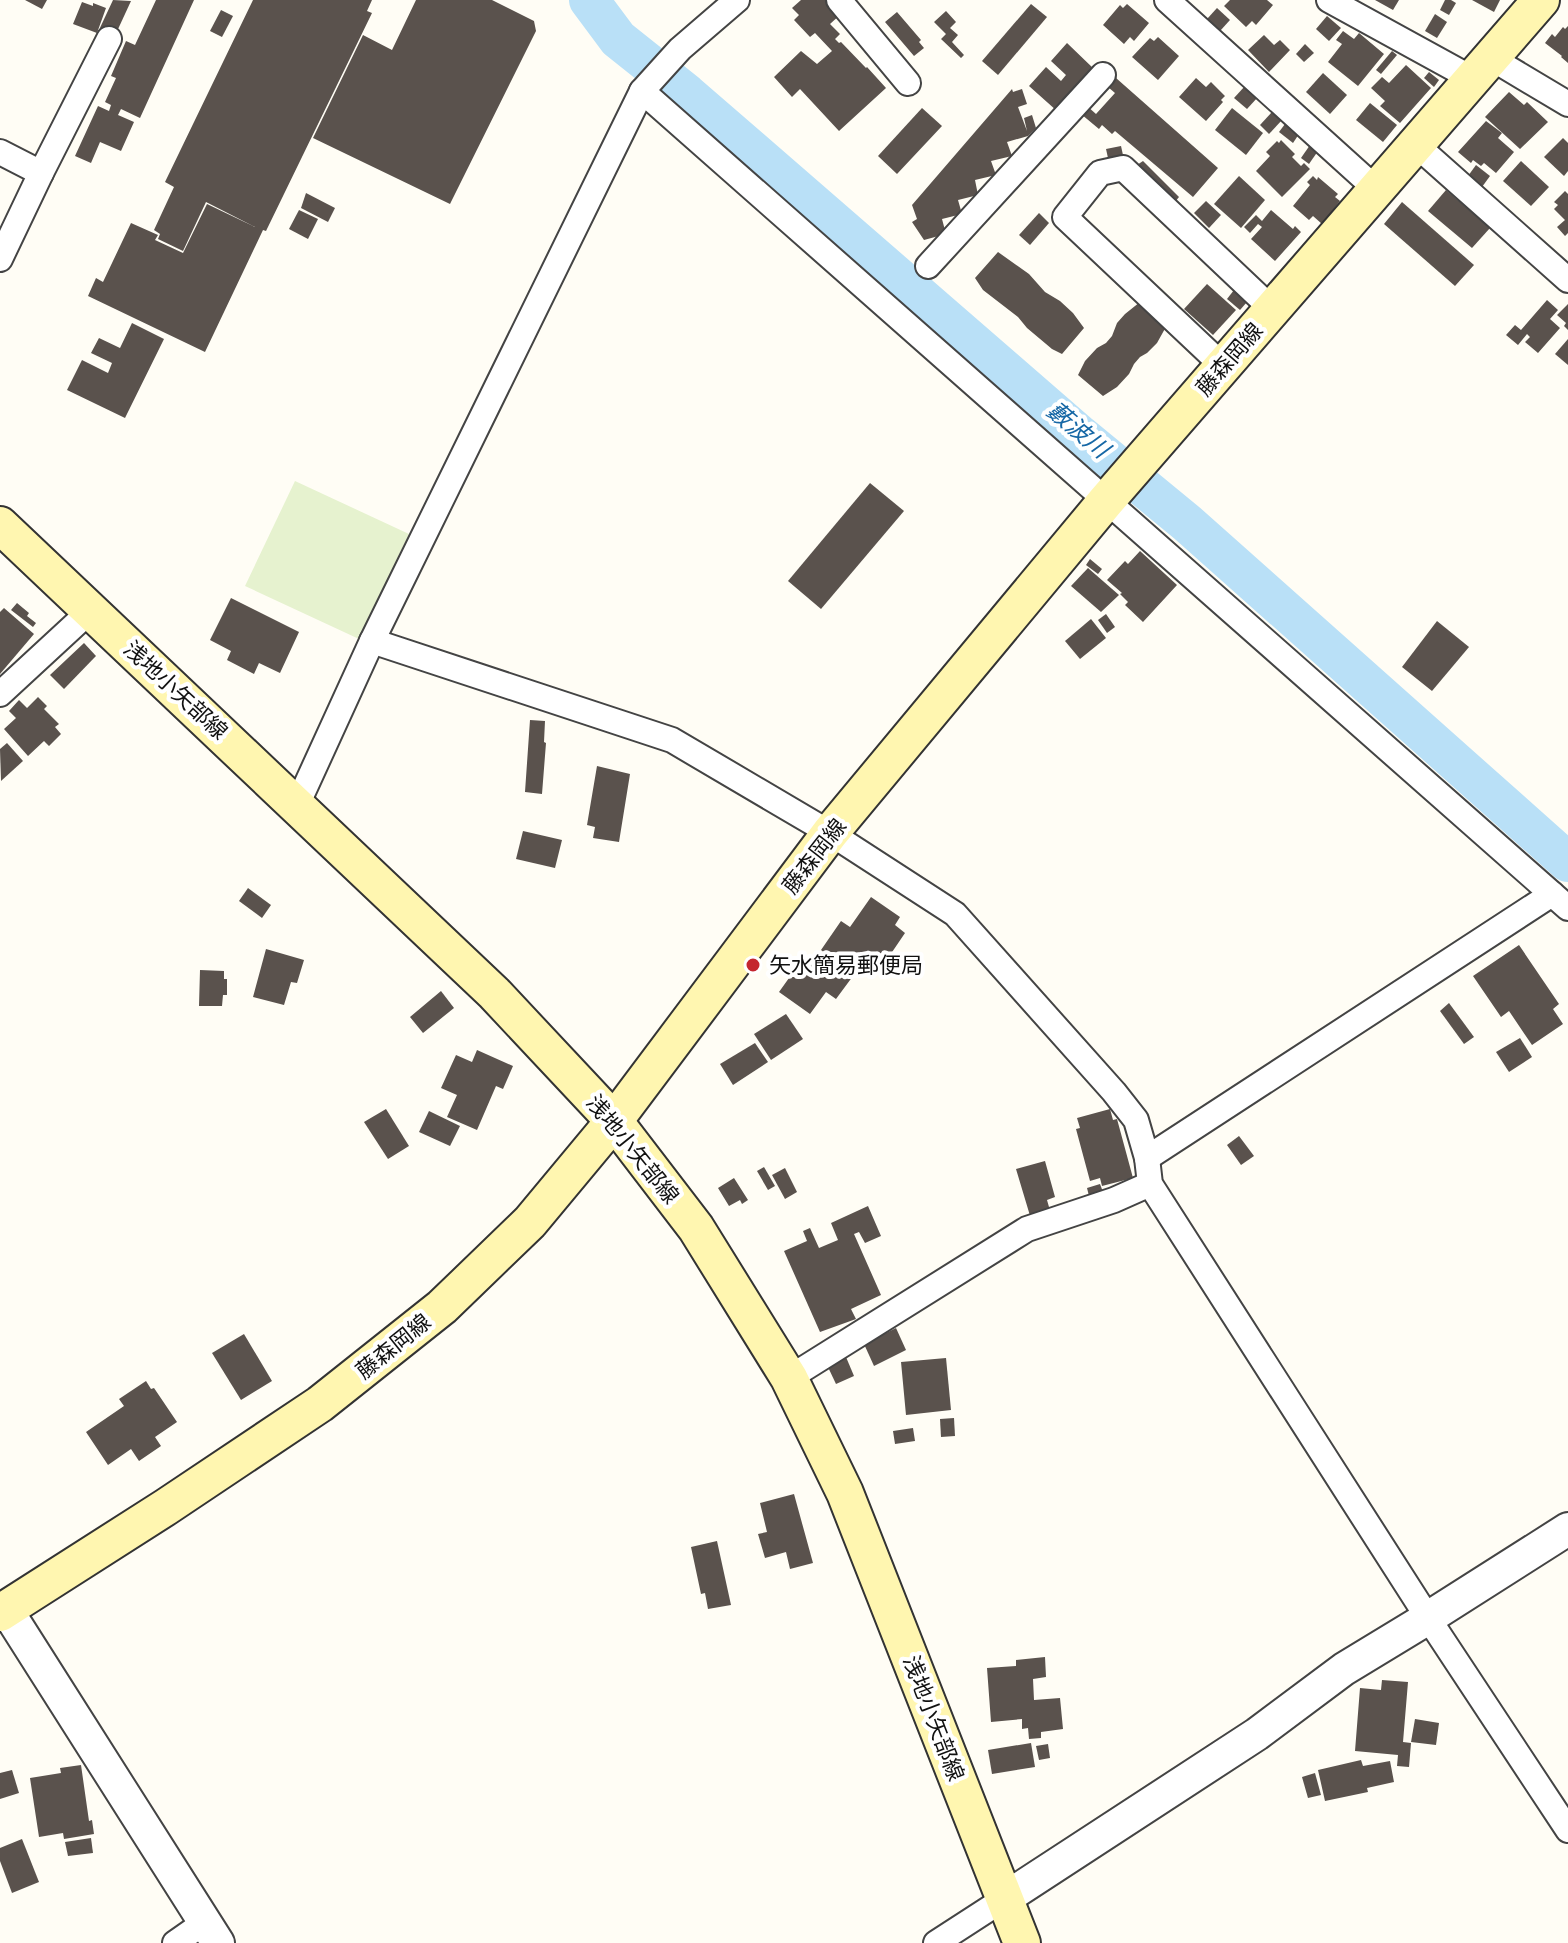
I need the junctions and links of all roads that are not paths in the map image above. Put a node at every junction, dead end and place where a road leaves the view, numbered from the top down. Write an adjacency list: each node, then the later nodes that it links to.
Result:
1 (737, 0): 10 (street)
2 (839, 0): 9 (street)
3 (1167, 0): 15 (street)
4 (1329, 0): 7 (street)
5 (1541, 0): 7 (main road, 藤森岡線)
6 (109, 39): 14 (street)
7 (1482, 69): 11 (street); 12 (main road, 藤森岡線)
8 (1103, 75): 17 (street)
9 (908, 83)
10 (642, 91): 21 (street); 24 (street)
11 (1568, 104)
12 (1415, 144): 15 (main road, 藤森岡線); 18 (street)
13 (0, 152): 14 (street)
14 (41, 173): 16 (street)
15 (1376, 189): 19 (main road, 藤森岡線)
16 (0, 259)
17 (928, 266)
18 (1568, 280)
19 (1272, 309): 20 (main road, 藤森岡線); 20 (street)
20 (1223, 366): 21 (main road, 藤森岡線)
21 (1106, 501): 27 (main road, 藤森岡線); 28 (street)
22 (0, 525): 23 (main road, 浅地小矢部線)
23 (91, 610): 25 (street); 26 (main road, 浅地小矢部線)
24 (372, 641): 26 (street); 27 (street)
25 (0, 694)
26 (297, 805): 29 (main road, 浅地小矢部線)
27 (830, 833): 29 (main road, 藤森岡線); 30 (street)
28 (1560, 901): 30 (street)
29 (614, 1121): 32 (main road, 浅地小矢部線); 34 (main road, 藤森岡線)
30 (1147, 1158): 31 (street)
31 (1150, 1184): 32 (street); 35 (street)
32 (789, 1378): 37 (main road, 浅地小矢部線)
33 (1568, 1529): 35 (street)
34 (2, 1607): 38 (street)
35 (1428, 1618): 36 (street); 37 (street)
36 (1568, 1830)
37 (1004, 1899): 40 (street); 41 (main road, 浅地小矢部線)
38 (212, 1933): 39 (street)
39 (175, 1943)
40 (936, 1943)
41 (1022, 1943)

